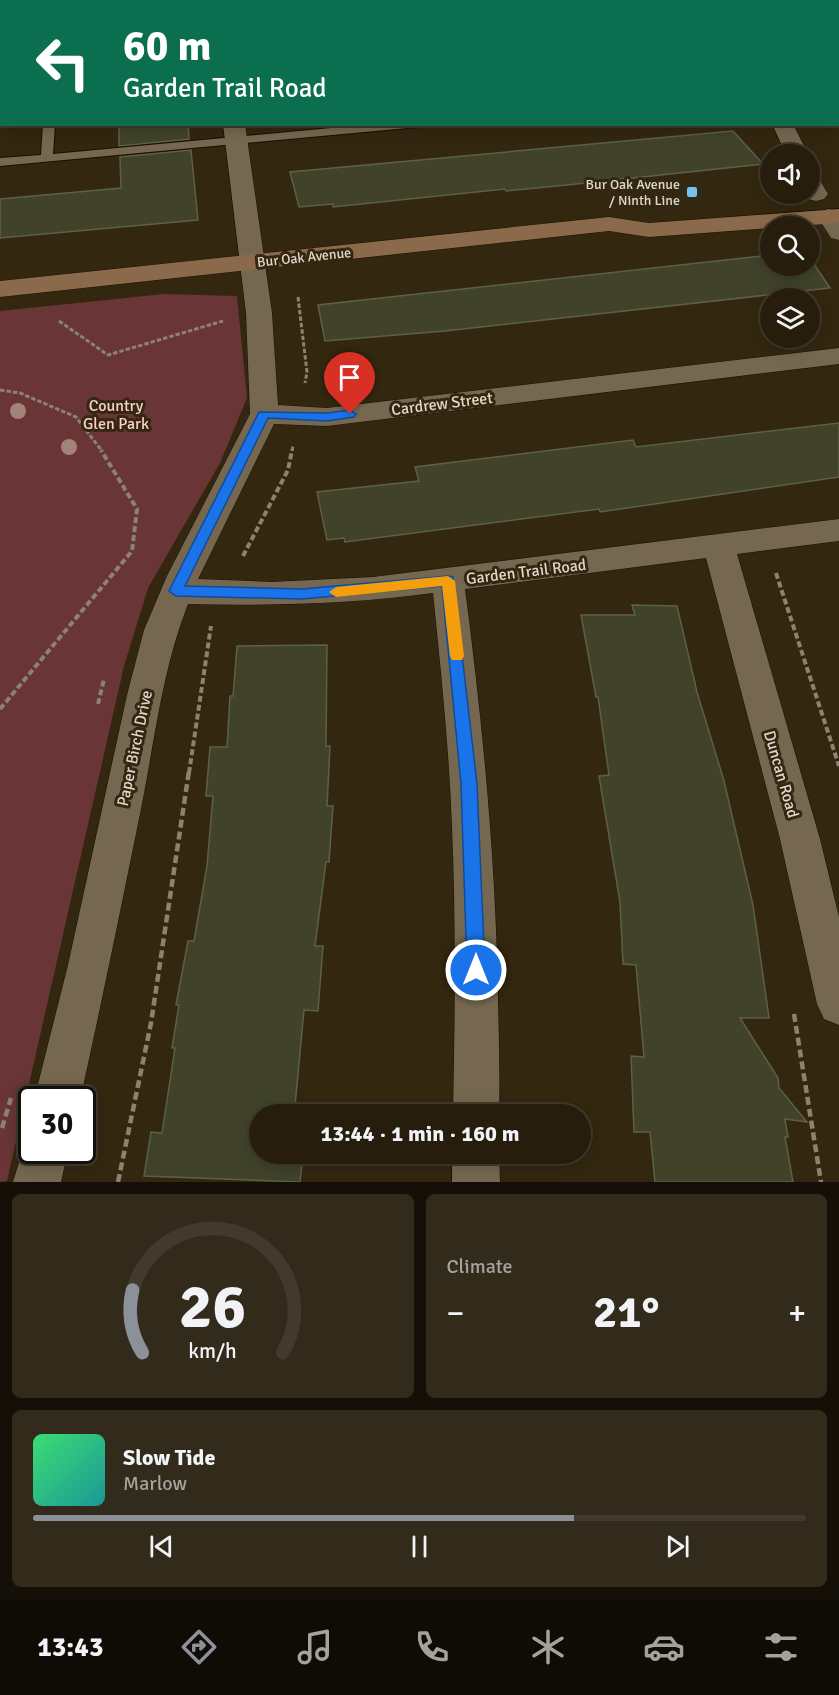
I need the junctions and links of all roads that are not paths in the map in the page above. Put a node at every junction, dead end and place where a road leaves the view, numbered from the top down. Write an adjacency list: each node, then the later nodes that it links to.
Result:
1 (49, 126): 6 (lane)
2 (377, 126): 4 (lane)
3 (783, 126): 5 (street)
4 (235, 133): 6 (lane); 13 (street)
5 (792, 144)
6 (46, 158): 7 (lane)
7 (0, 162)
8 (820, 192): 9 (street)
9 (839, 193)
10 (718, 203): 12 (street, Bur Oak Avenue)
11 (836, 221): 12 (street, Bur Oak Avenue)
12 (609, 224): 13 (street, Bur Oak Avenue)
13 (251, 263): 14 (street, Bur Oak Avenue); 16 (street)
14 (0, 289)
15 (839, 356): 16 (street, Cardrew Street)
16 (264, 414): 20 (street, Paper Birch Drive)
17 (839, 530): 18 (street, Garden Trail Road)
18 (723, 561): 19 (street, Garden Trail Road); 21 (street, Duncan Road)
19 (448, 581): 20 (street, Garden Trail Road); 23 (street)
20 (176, 591): 22 (street, Paper Birch Drive)
21 (839, 1004)
22 (60, 1086)
23 (476, 1104)
24 (42, 1164): 26 (street)
25 (476, 1164): 27 (street)
26 (37, 1182)
27 (476, 1182)

